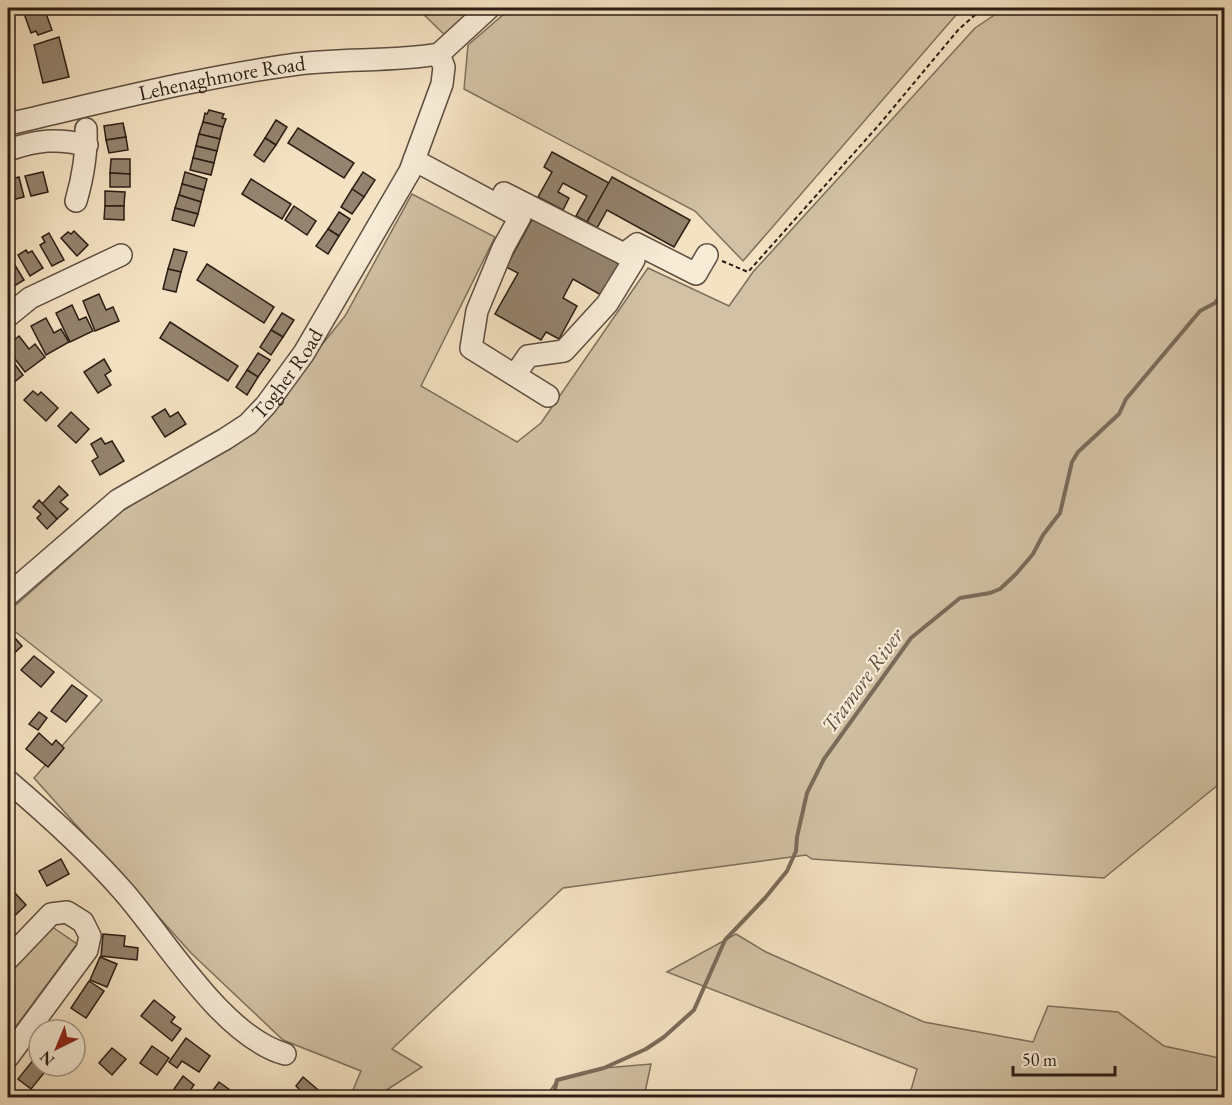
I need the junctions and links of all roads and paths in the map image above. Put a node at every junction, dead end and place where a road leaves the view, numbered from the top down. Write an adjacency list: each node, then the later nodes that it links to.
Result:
1 (489, 8): 3 (street)
2 (983, 8): 10 (path)
3 (439, 54): 4 (street, Lehenaghmore Road); 6 (street, Togher Road)
4 (8, 124)
5 (8, 150): 7 (street)
6 (416, 154): 8 (street); 12 (street); 14 (street, Togher Road)
7 (76, 201)
8 (624, 254): 10 (street); 12 (street)
9 (121, 255): 11 (street)
10 (707, 255)
11 (8, 316)
12 (515, 375): 13 (street)
13 (548, 396)
14 (8, 595)
15 (8, 781): 17 (street)
16 (8, 959): 18 (street)
17 (285, 1054)
18 (8, 1058)

